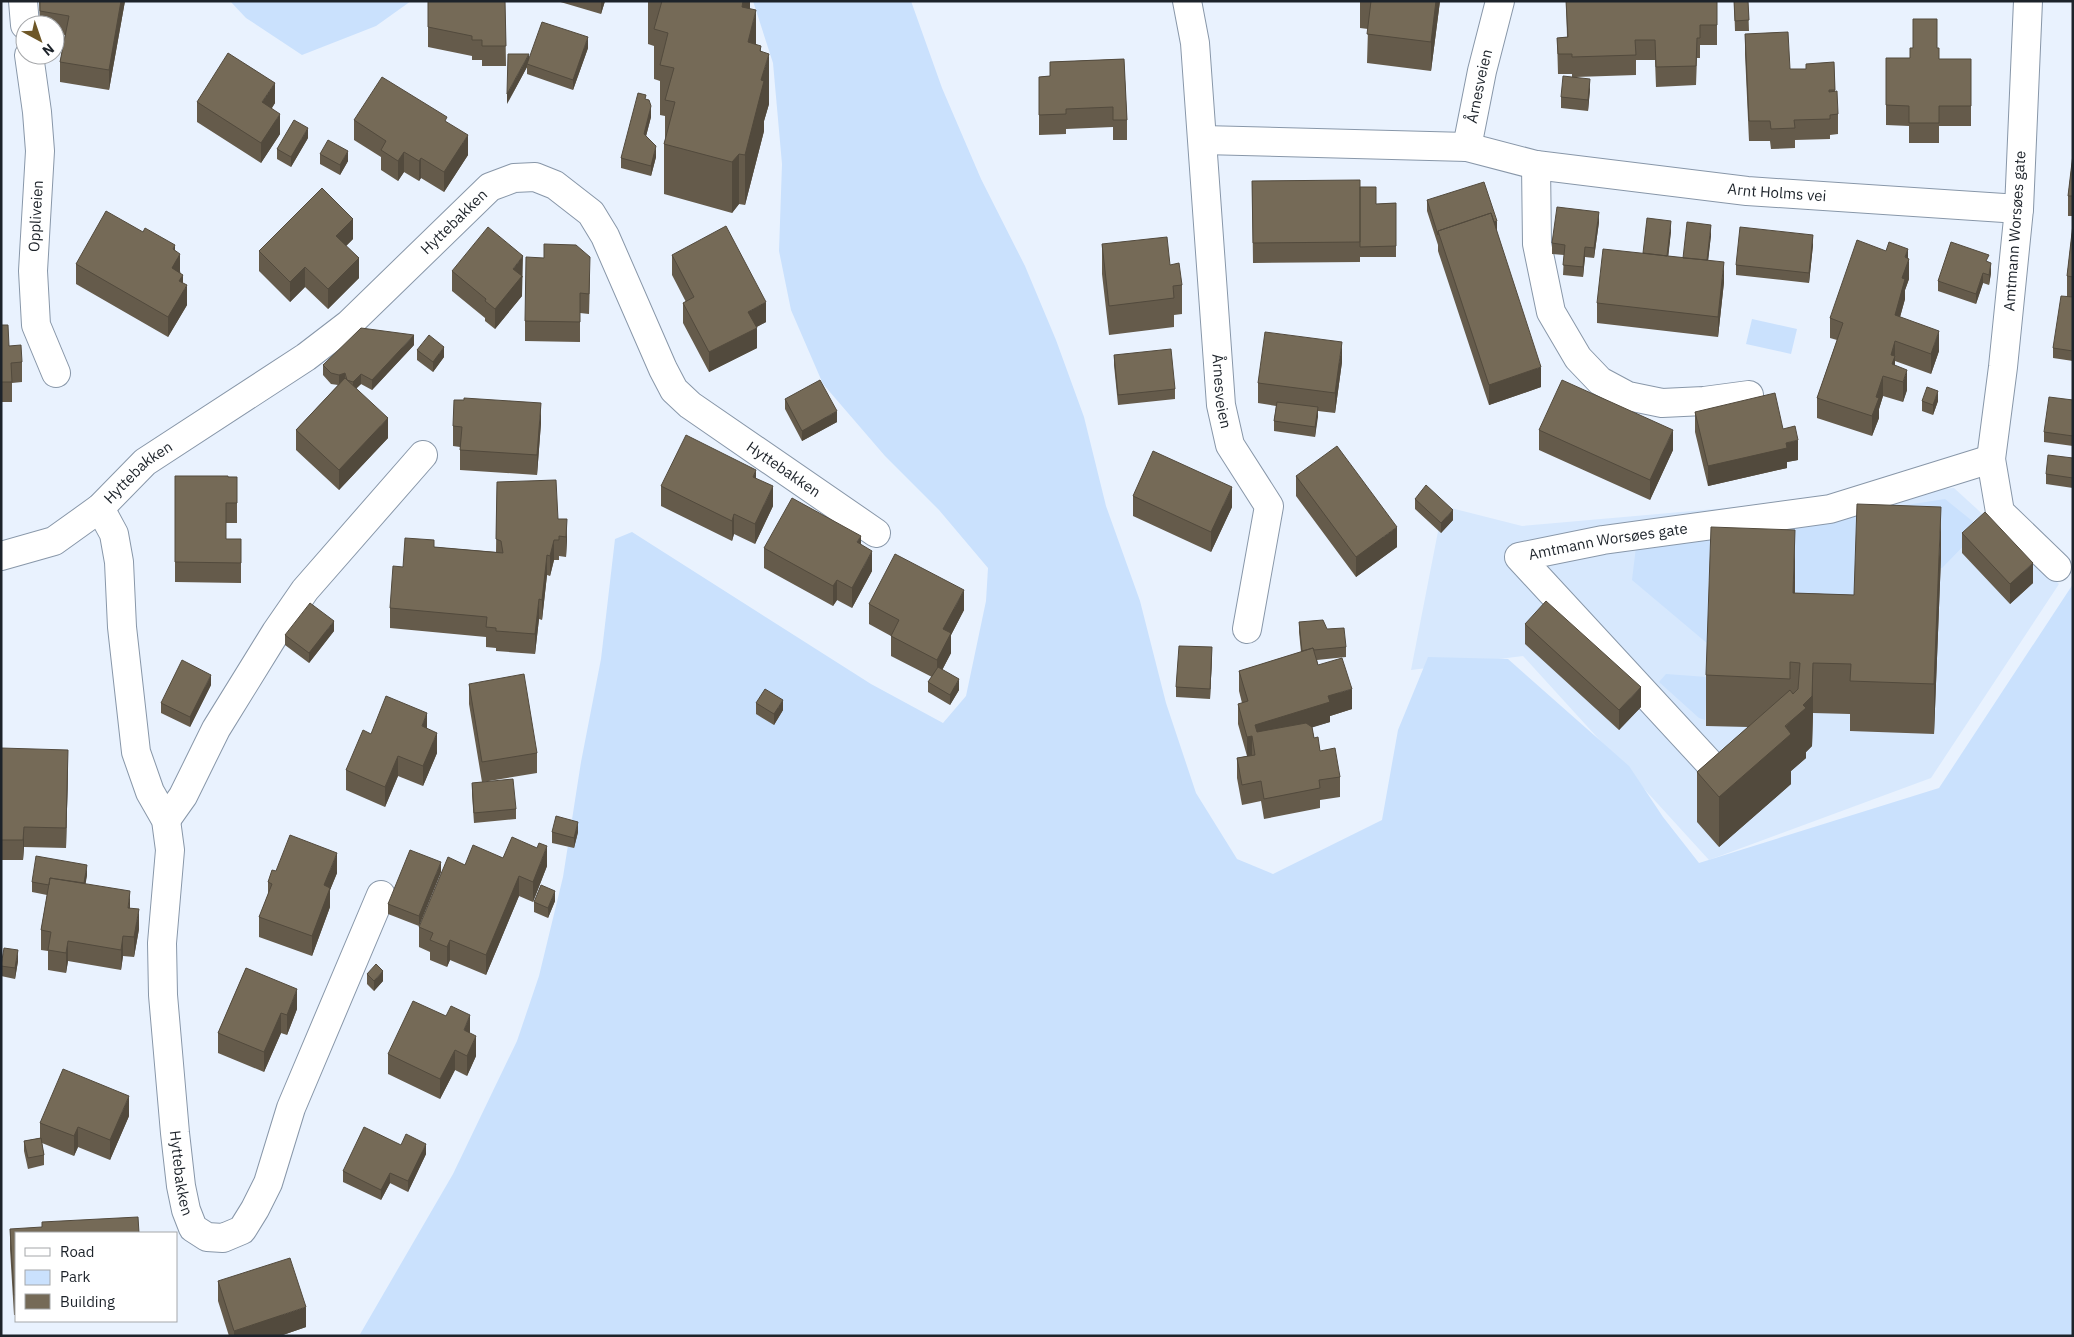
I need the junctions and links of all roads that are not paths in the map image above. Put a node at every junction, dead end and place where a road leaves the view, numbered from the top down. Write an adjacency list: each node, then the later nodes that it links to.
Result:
1 (23, 1): 5 (street)
2 (1187, 1): 7 (street, Årnesveien)
3 (1500, 1): 8 (street, Årnesveien)
4 (2028, 1): 10 (street, Amtmann Worsøes gate)
5 (24, 15)
6 (30, 65): 11 (street, Oppliveien)
7 (1203, 140): 8 (street); 19 (street, Årnesveien)
8 (1467, 147): 9 (street, Arnt Holms vei)
9 (1536, 165): 10 (street, Arnt Holms vei); 12 (street)
10 (2019, 209): 14 (street, Amtmann Worsøes gate)
11 (56, 373)
12 (1749, 395)
13 (423, 455): 21 (street)
14 (1991, 459): 18 (street, Amtmann Worsøes gate); 20 (street, Amtmann Worsøes gate)
15 (100, 508): 16 (street, Hyttebakken); 17 (street, Hyttebakken); 21 (street, Hyttebakken)
16 (876, 532)
17 (1, 556)
18 (2057, 567)
19 (1247, 629)
20 (1725, 780)
21 (166, 820): 22 (street, Hyttebakken)
22 (381, 895)

